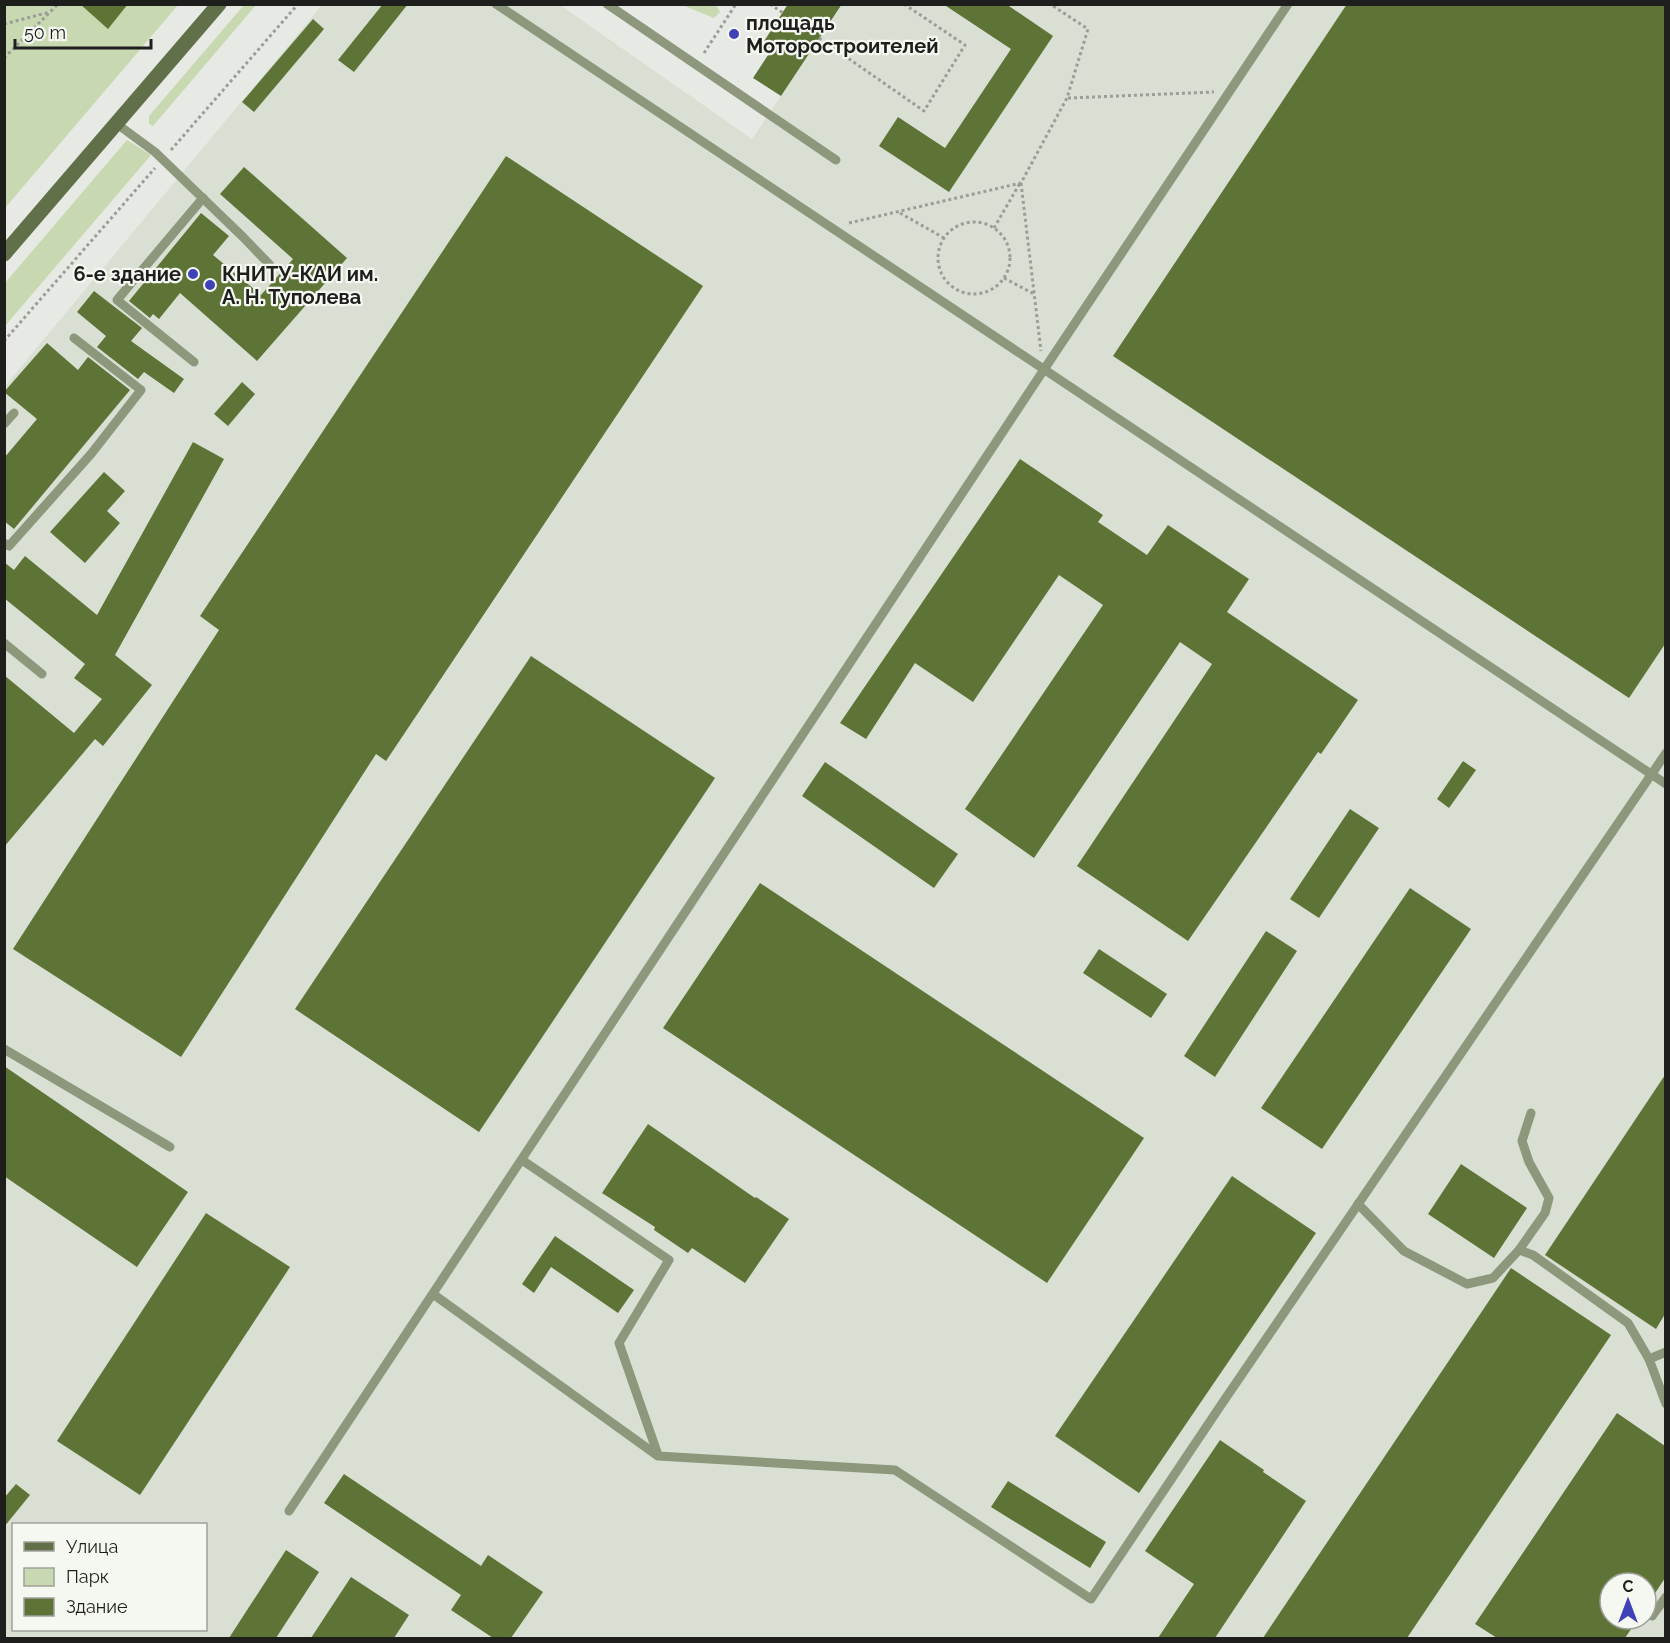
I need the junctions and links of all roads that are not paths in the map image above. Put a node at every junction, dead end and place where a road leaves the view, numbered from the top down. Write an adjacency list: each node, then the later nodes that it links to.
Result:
1 (219, 4): 5 (main road)
2 (496, 4): 12 (lane)
3 (607, 4): 6 (lane)
4 (1288, 4): 12 (lane)
5 (117, 124): 7 (lane); 8 (main road)
6 (836, 160)
7 (203, 198): 9 (lane); 11 (lane)
8 (4, 254)
9 (270, 265)
10 (74, 338): 15 (lane)
11 (194, 362)
12 (1043, 371): 19 (lane); 24 (lane)
13 (14, 413): 14 (lane)
14 (4, 424)
15 (4, 543)
16 (4, 643): 17 (lane)
17 (42, 674)
18 (1665, 753): 19 (lane)
19 (1651, 774): 20 (lane); 25 (lane)
20 (1665, 784)
21 (4, 1049): 23 (lane)
22 (1531, 1113): 26 (lane)
23 (170, 1148)
24 (522, 1160): 27 (lane); 31 (lane)
25 (1358, 1204): 26 (lane); 31 (lane)
26 (1519, 1250): 29 (lane)
27 (433, 1294): 31 (lane); 32 (lane)
28 (1665, 1352): 29 (lane)
29 (1649, 1359): 30 (lane)
30 (1665, 1404)
31 (658, 1456)
32 (289, 1511)

